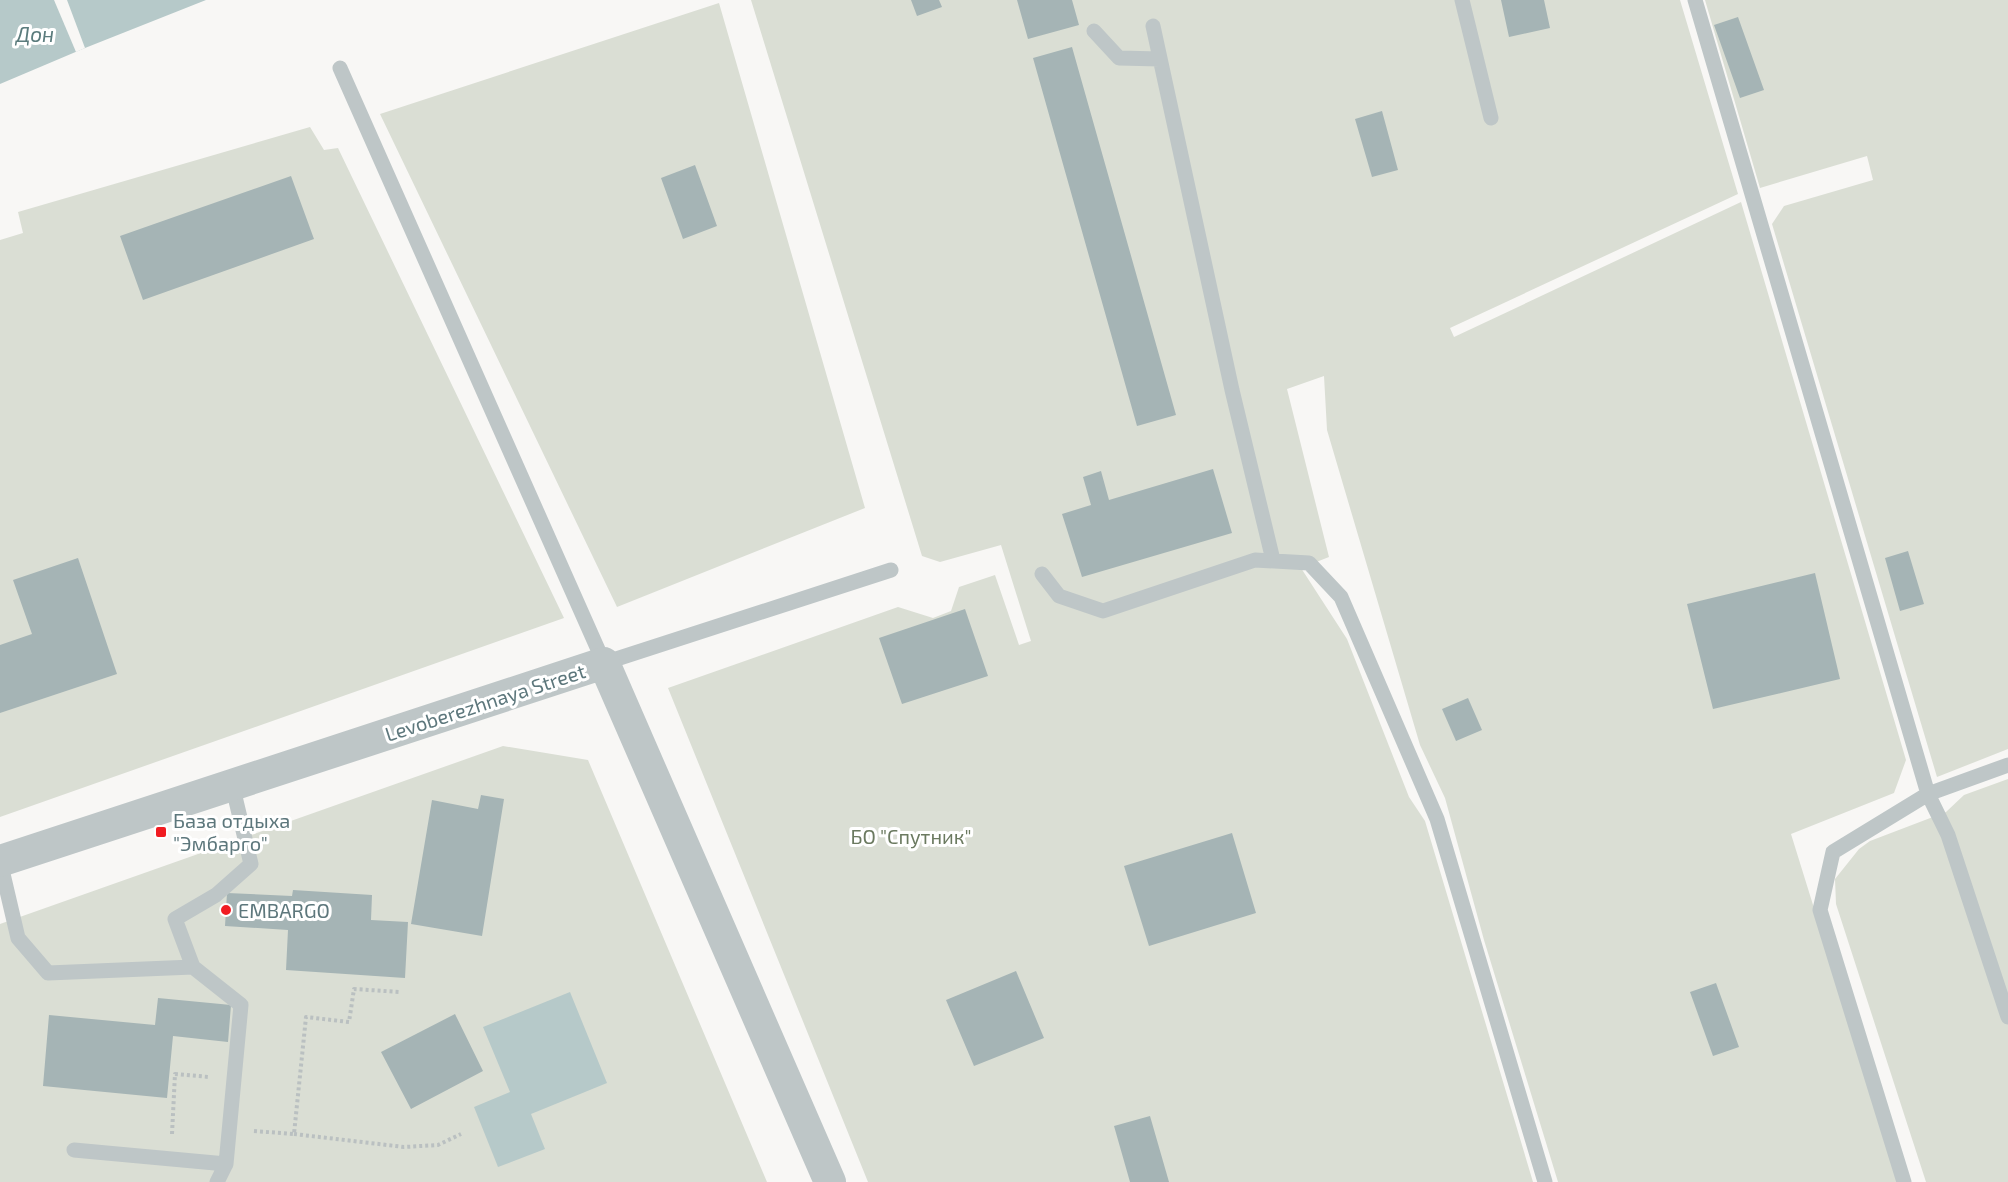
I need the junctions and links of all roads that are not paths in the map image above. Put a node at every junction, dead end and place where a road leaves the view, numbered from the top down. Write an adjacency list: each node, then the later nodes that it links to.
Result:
1 (1462, 0): 7 (lane)
2 (1695, 0): 14 (lane)
3 (1153, 26): 5 (lane)
4 (1094, 32): 5 (lane)
5 (1160, 59): 8 (lane)
6 (340, 68): 11 (lane)
7 (1491, 118)
8 (1273, 560): 10 (lane); 22 (lane)
9 (891, 570): 11 (lane)
10 (1042, 574)
11 (604, 663): 13 (street, Levoberezhnaya Street); 21 (street, Levoberezhnaya Street)
12 (2008, 765): 14 (lane)
13 (232, 784): 15 (street, Levoberezhnaya Street); 16 (lane)
14 (1928, 794): 17 (lane); 23 (lane)
15 (0, 861): 16 (lane)
16 (193, 967): 19 (lane)
17 (2008, 1017)
18 (74, 1150): 19 (lane)
19 (226, 1164): 20 (lane)
20 (217, 1182)
21 (830, 1182)
22 (1545, 1182)
23 (1904, 1182)

